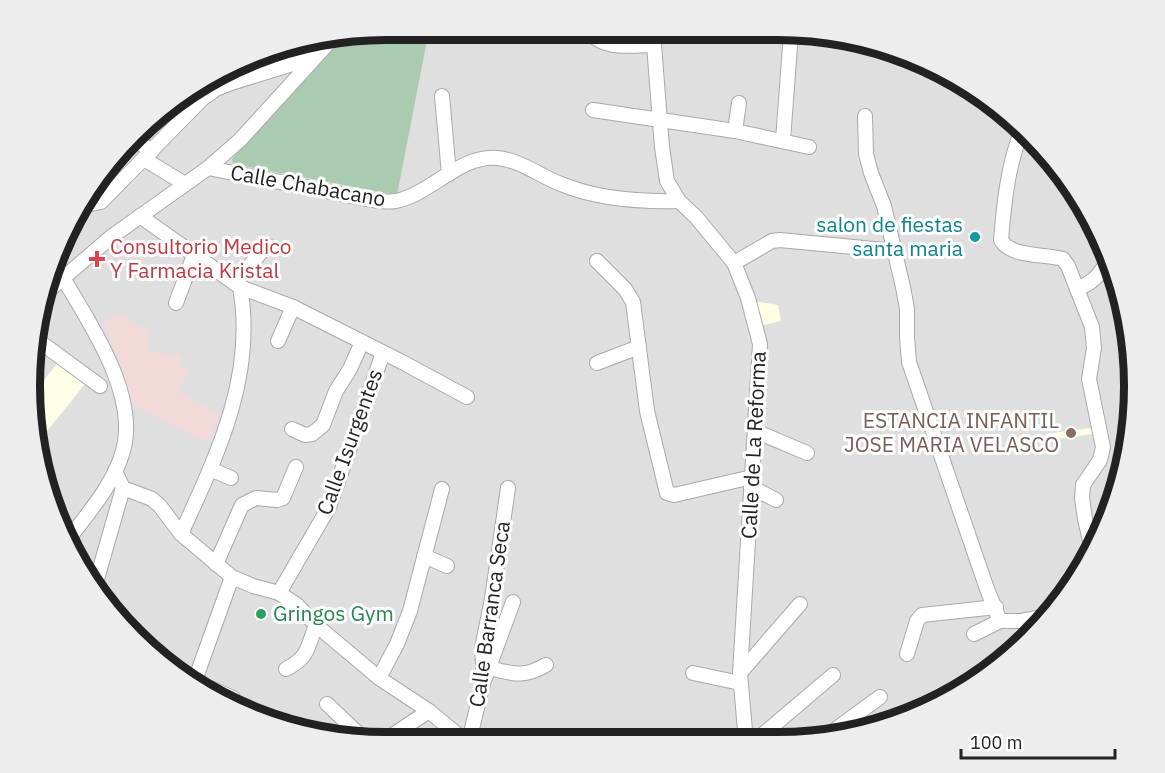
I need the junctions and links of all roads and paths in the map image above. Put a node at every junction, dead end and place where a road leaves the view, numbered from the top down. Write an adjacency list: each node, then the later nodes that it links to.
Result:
1 (597, 40): 2 (street)
2 (649, 40)
3 (655, 40): 10 (street, Calle de La Reforma)
4 (790, 41): 13 (street)
5 (315, 50): 16 (street); 17 (street)
6 (442, 96): 18 (street)
7 (739, 103): 11 (street)
8 (593, 110): 10 (street)
9 (865, 116): 24 (street)
10 (660, 119): 11 (street); 20 (street, Calle de La Reforma)
11 (735, 131): 13 (street)
12 (1019, 138): 32 (street)
13 (783, 140): 15 (street)
14 (139, 145): 16 (street)
15 (809, 147)
16 (148, 155): 19 (street); 21 (street)
17 (208, 168): 18 (street, Calle Chabacano); 19 (street)
18 (449, 174): 20 (street, Calle Chabacano)
19 (185, 184): 22 (street)
20 (679, 201): 27 (street, Calle de La Reforma)
21 (93, 204)
22 (140, 216): 25 (street); 29 (street)
23 (267, 245): 31 (street)
24 (895, 251): 27 (street); 66 (street)
25 (194, 255): 31 (street); 33 (street)
26 (597, 261): 38 (street)
27 (734, 263): 44 (street, Calle de La Reforma)
28 (1103, 268): 32 (street)
29 (63, 278): 30 (street); 48 (street)
30 (56, 284)
31 (237, 285): 34 (street); 47 (street)
32 (1077, 289): 57 (street)
33 (176, 303)
34 (293, 307): 35 (street); 36 (street)
35 (278, 342)
36 (362, 342): 39 (street); 43 (street)
37 (43, 344): 41 (street)
38 (639, 347): 40 (street); 50 (street)
39 (383, 353): 42 (street); 63 (street, Calle Isurgentes)
40 (597, 363)
41 (100, 386)
42 (467, 397)
43 (292, 429)
44 (754, 431): 45 (street); 50 (street, Calle de La Reforma)
45 (807, 453)
46 (296, 467): 59 (street)
47 (210, 469): 49 (street); 56 (street)
48 (115, 471): 51 (street); 55 (street)
49 (231, 478)
50 (751, 482): 54 (street); 79 (street, Calle de La Reforma)
51 (123, 488): 56 (street); 61 (street)
52 (508, 488): 76 (street, Calle Barranca Seca)
53 (442, 489): 58 (street)
54 (776, 500)
55 (73, 534)
56 (181, 534): 59 (street)
57 (1089, 539)
58 (424, 556): 60 (street); 78 (street)
59 (216, 564): 62 (street)
60 (447, 566)
61 (98, 577)
62 (232, 577): 63 (street); 75 (street)
63 (279, 593): 69 (street)
64 (513, 602): 76 (street)
65 (800, 604): 79 (street)
66 (996, 607): 68 (street); 71 (street)
67 (1036, 618): 68 (street)
68 (1000, 621): 70 (street)
69 (316, 626): 73 (street); 78 (street)
70 (974, 634)
71 (907, 654)
72 (546, 665): 76 (street)
73 (286, 669)
74 (693, 673): 79 (street)
75 (195, 674)
76 (487, 674): 87 (street, Calle Barranca Seca)
77 (833, 675): 89 (street)
78 (379, 678): 82 (street)
79 (740, 678): 88 (street, Calle de La Reforma)
80 (880, 697): 83 (street)
81 (327, 704): 84 (street)
82 (429, 711): 85 (street); 86 (street)
83 (838, 727)
84 (356, 731)
85 (397, 732)
86 (456, 732)
87 (470, 732)
88 (745, 732)
89 (766, 732)

